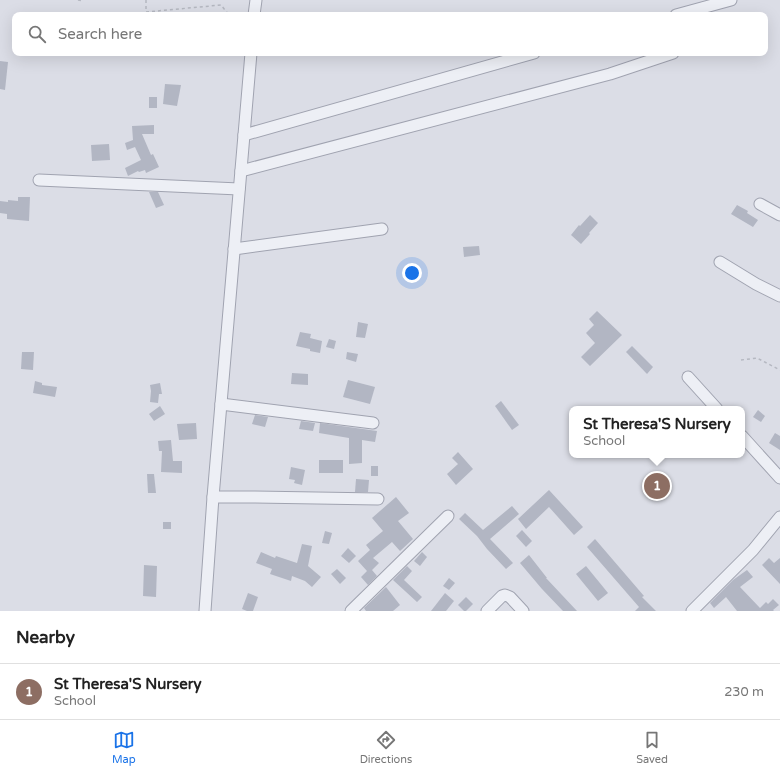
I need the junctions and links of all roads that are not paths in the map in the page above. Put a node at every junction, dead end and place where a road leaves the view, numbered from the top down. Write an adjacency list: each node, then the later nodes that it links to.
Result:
1 (256, 0): 3 (street)
2 (731, 0): 4 (street)
3 (254, 12)
4 (687, 12)
5 (251, 56): 8 (street)
6 (523, 56): 8 (street)
7 (664, 56): 9 (street)
8 (244, 135): 9 (street)
9 (241, 171): 11 (street)
10 (39, 180): 11 (street)
11 (239, 189): 15 (street)
12 (760, 204): 13 (street)
13 (780, 215)
14 (382, 229): 15 (street)
15 (234, 249): 19 (street)
16 (720, 262): 17 (street)
17 (780, 296)
18 (688, 377): 20 (street)
19 (221, 404): 21 (street); 24 (street)
20 (714, 406)
21 (373, 423)
22 (745, 439): 23 (street)
23 (780, 478)
24 (213, 497): 25 (street); 28 (street)
25 (378, 499)
26 (448, 516): 29 (street)
27 (780, 517): 32 (street)
28 (205, 611)
29 (351, 611)
30 (487, 611): 31 (street)
31 (523, 611)
32 (692, 611)

